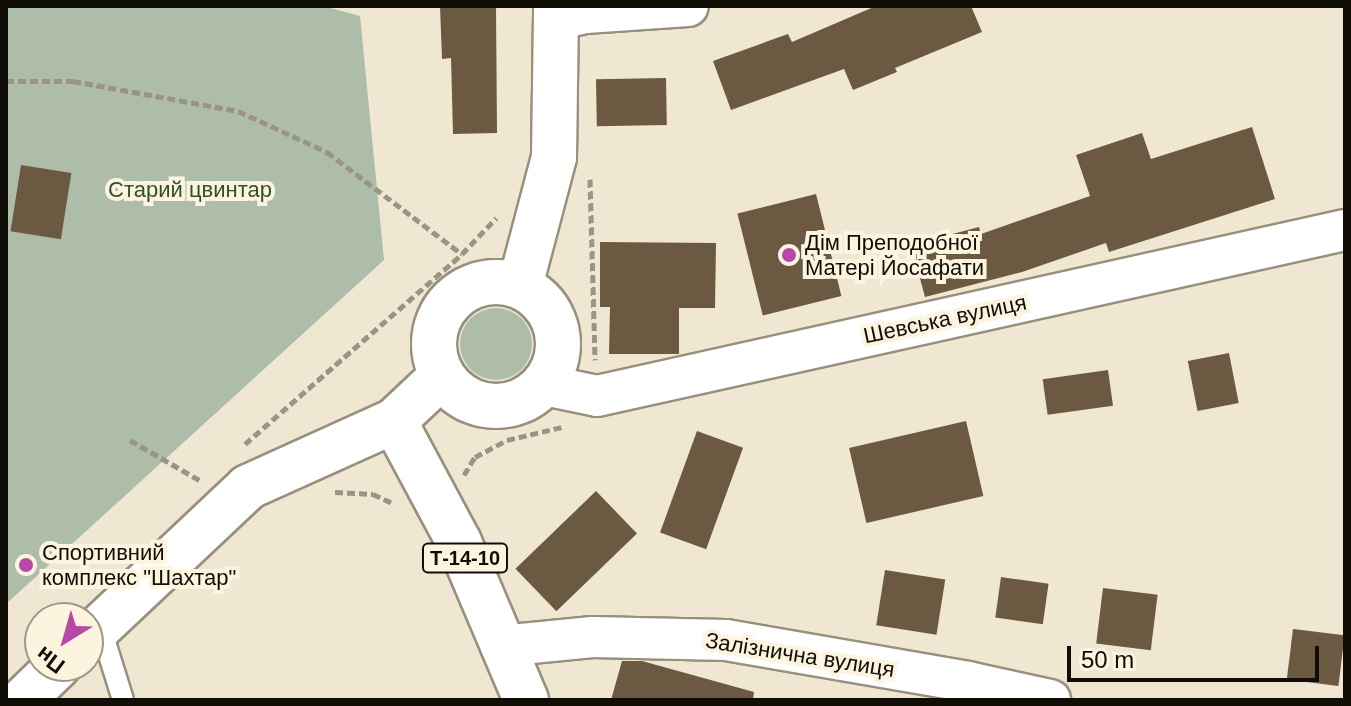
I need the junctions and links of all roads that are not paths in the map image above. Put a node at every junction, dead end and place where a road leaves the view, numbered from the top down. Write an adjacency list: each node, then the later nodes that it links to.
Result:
1 (688, 6): 2 (street)
2 (555, 13): 4 (main road)
3 (1345, 230): 6 (street, Шевська вулиця)
4 (520, 286): 5 (main road); 6 (main road)
5 (442, 376): 6 (main road); 7 (main road)
6 (544, 385)
7 (394, 421): 8 (main road); 9 (main road, Т-14-10)
8 (104, 623)
9 (501, 646): 14 (main road, Т-14-10); 15 (street, Залізнична вулиця)
10 (104, 655): 13 (lane)
11 (42, 682): 12 (main road)
12 (23, 700)
13 (123, 700)
14 (526, 700)
15 (1050, 700)

